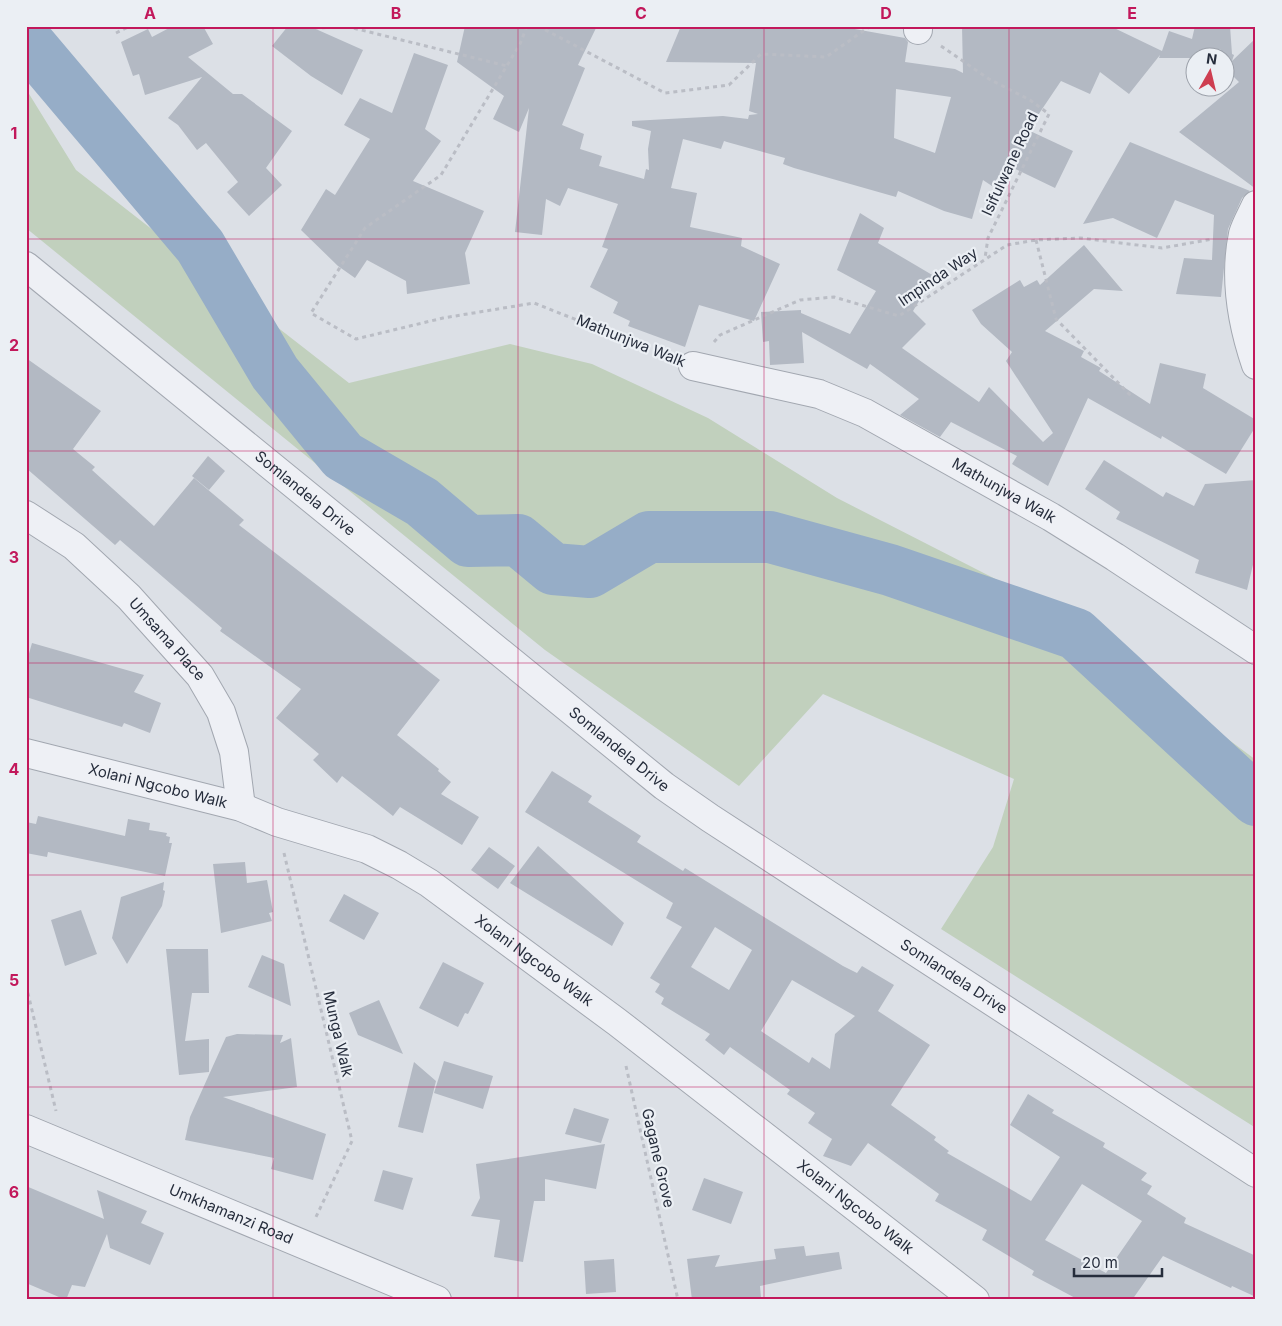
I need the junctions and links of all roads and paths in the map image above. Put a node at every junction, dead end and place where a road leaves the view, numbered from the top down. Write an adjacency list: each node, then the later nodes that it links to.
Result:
1 (130, 26): 7 (path)
2 (306, 26): 8 (path)
3 (527, 26): 8 (path, Mathunjwa Walk)
4 (538, 26): 5 (path)
5 (883, 26)
6 (918, 28): 12 (path, Isifulwane Road)
7 (116, 33)
8 (507, 66): 15 (path, Mathunjwa Walk)
9 (1256, 205): 10 (street)
10 (1244, 233): 11 (path, Impinda Way); 14 (street)
11 (1036, 240): 12 (path, Impinda Way); 16 (path)
12 (985, 258): 15 (path, Impinda Way)
13 (26, 266): 26 (street, Somlandela Drive)
14 (1256, 365)
15 (693, 366): 18 (street, Mathunjwa Walk)
16 (1133, 398)
17 (26, 515): 20 (street, Umsama Place)
18 (1256, 650)
19 (26, 753): 20 (street, Xolani Ngcobo Walk)
20 (241, 807): 21 (street, Xolani Ngcobo Walk)
21 (276, 822): 23 (street, Xolani Ngcobo Walk); 27 (path, Munga Walk)
22 (26, 985): 25 (path)
23 (617, 1022): 29 (path, Gagane Grove); 30 (street, Xolani Ngcobo Walk)
24 (26, 1129): 25 (street, Umkhamanzi Road)
25 (64, 1146): 27 (street, Umkhamanzi Road)
26 (1256, 1172)
27 (303, 1244): 28 (street, Umkhamanzi Road)
28 (437, 1300)
29 (678, 1300)
30 (975, 1300)

